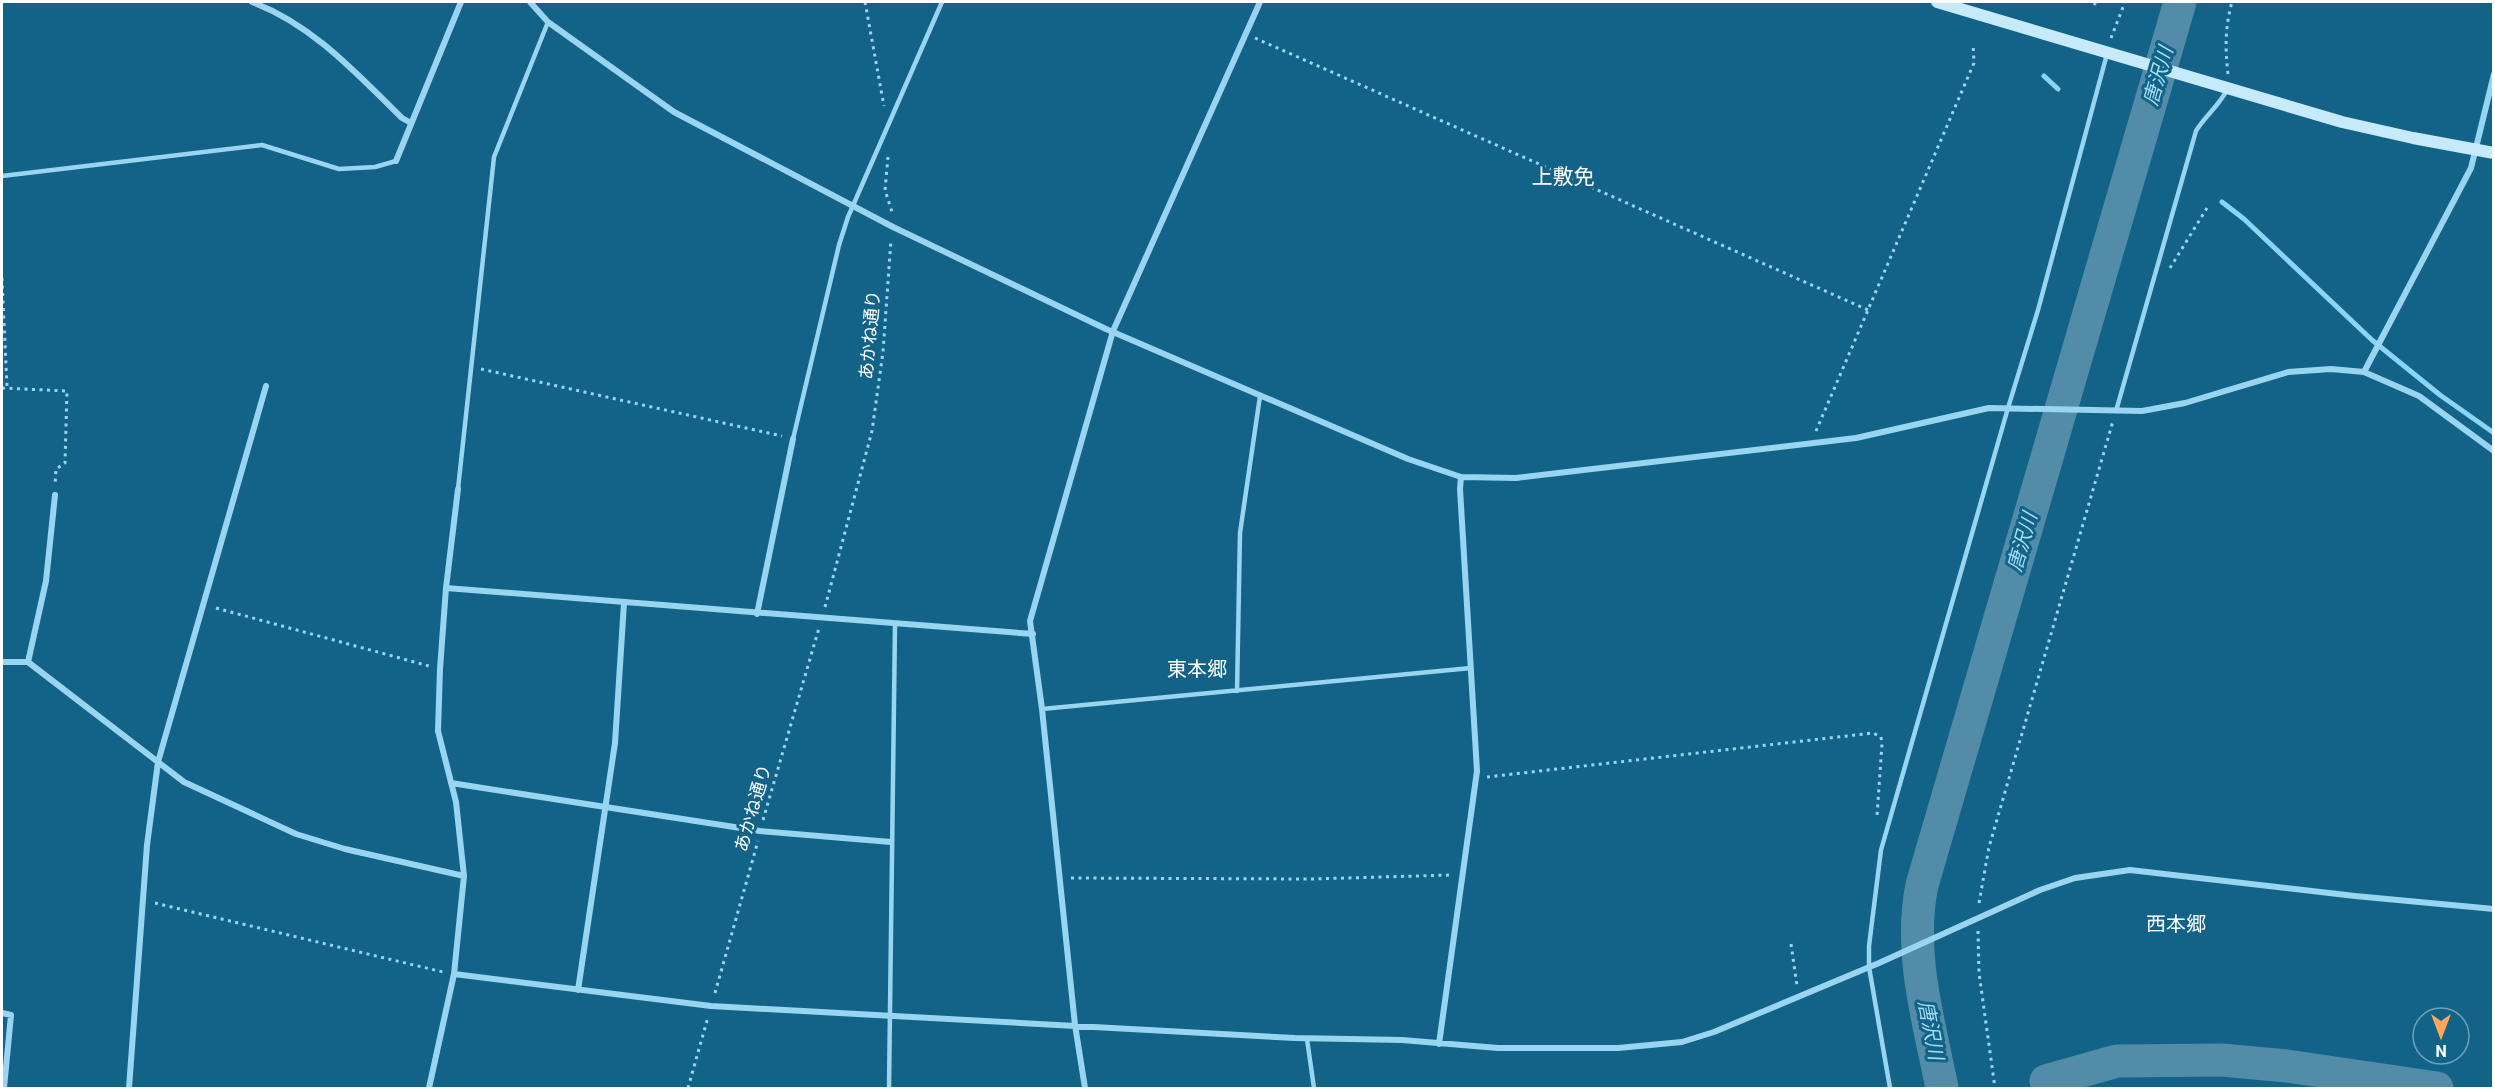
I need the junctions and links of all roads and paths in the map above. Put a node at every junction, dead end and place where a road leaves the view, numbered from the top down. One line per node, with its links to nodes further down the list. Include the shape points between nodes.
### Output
1 (252, 2): 17 (street, via 292,20 317,38)
2 (461, 2): 17 (street)
3 (530, 2): 10 (street)
4 (865, 2): 16 (path)
5 (942, 2): 23 (lane)
6 (1260, 2): 11 (street)
7 (1937, 2): 13 (street)
8 (2125, 2): 13 (path)
9 (2232, 2): 15 (path, via 2226,26)
10 (548, 22): 23 (street, via 674,112); 31 (lane, via 494,158)
11 (1246, 33): 29 (path); 30 (street)
12 (1973, 44): 29 (path, via 1974,63)
13 (2111, 53): 15 (street); 37 (lane)
14 (2493, 74): 18 (street)
15 (2224, 87): 18 (street, via 2360,126); 28 (lane, via 2223,98 2196,131)
16 (885, 108)
17 (411, 123): 21 (street)
18 (2476, 149): 20 (street); 32 (street, via 2471,168)
19 (888, 151): 25 (path, via 885,190)
20 (2493, 153)
21 (396, 162): 22 (lane, via 339,169 262,145)
22 (2, 176)
23 (854, 207): 30 (street); 39 (lane, via 839,245)
24 (2207, 208): 28 (path, via 2167,273)
25 (892, 214)
26 (891, 237): 48 (path, あかね通り, via 883,352 872,431)
27 (2, 278): 34 (path)
28 (2152, 284): 38 (lane)
29 (1868, 310): 40 (path)
30 (1113, 331): 36 (street); 52 (street, via 1030,621)
31 (471, 366): 39 (path); 43 (lane)
32 (2364, 372): 38 (street, via 2288,372 2162,408); 41 (street, via 2418,396)
33 (266, 386): 47 (street)
34 (7, 387): 35 (path); 44 (path, via 67,391 65,463 56,470)
35 (2, 388)
36 (1260, 396): 42 (street, via 1407,459); 57 (lane, via 1240,533)
37 (2008, 408): 38 (street); 40 (street, via 1989,408 1856,438); 73 (lane, via 1881,850)
38 (2116, 411): 71 (path, via 1989,847)
39 (793, 439): 49 (street)
40 (1810, 444): 42 (street, via 1516,478)
41 (2493, 451)
42 (1461, 477): 55 (street)
43 (458, 489): 45 (street)
44 (54, 495): 54 (street, via 45,581)
45 (446, 588): 46 (street); 56 (street)
46 (624, 603): 49 (street); 62 (street)
47 (203, 604): 56 (path); 59 (street)
48 (825, 608)
49 (757, 614): 50 (street)
50 (895, 625): 52 (street); 65 (lane)
51 (818, 629): 64 (path, あかね通り)
52 (1033, 634): 58 (street)
53 (2, 662): 54 (street)
54 (28, 662): 59 (street)
55 (1471, 668): 57 (lane); 60 (street)
56 (440, 669): 61 (street, via 438,731)
57 (1237, 690): 58 (lane)
58 (1042, 709): 68 (street)
59 (158, 762): 67 (street, via 184,782 296,834); 69 (street)
60 (1476, 779): 63 (path, via 1873,733 1881,737 1882,744); 66 (street)
61 (451, 783): 62 (street); 67 (street)
62 (607, 807): 64 (street); 75 (street)
63 (1877, 820)
64 (760, 831): 65 (street); 76 (path, あかね通り)
65 (891, 842): 79 (lane)
66 (1463, 875): 68 (path); 83 (street)
67 (464, 876): 74 (street)
68 (1060, 878): 81 (street)
69 (144, 900): 74 (path); 85 (street)
70 (2493, 909): 71 (street, via 2130,870 2074,878)
71 (1978, 916): 73 (street); 92 (path, via 1979,973)
72 (1791, 944): 77 (path)
73 (1869, 967): 77 (street); 91 (lane)
74 (454, 974): 75 (street); 86 (street)
75 (578, 990): 79 (street, via 711,1006)
76 (715, 994)
77 (1798, 997): 83 (street, via 1682,1042 1556,1049)
78 (2, 1013): 84 (street, via 10,1014)
79 (890, 1014): 81 (street); 88 (lane)
80 (708, 1018): 87 (path)
81 (1075, 1025): 82 (street); 89 (street)
82 (1307, 1039): 83 (street); 90 (lane)
83 (1439, 1044)
84 (4, 1089)
85 (129, 1089)
86 (429, 1089)
87 (688, 1089)
88 (888, 1089)
89 (1085, 1089)
90 (1314, 1089)
91 (1890, 1089)
92 (1995, 1089)

